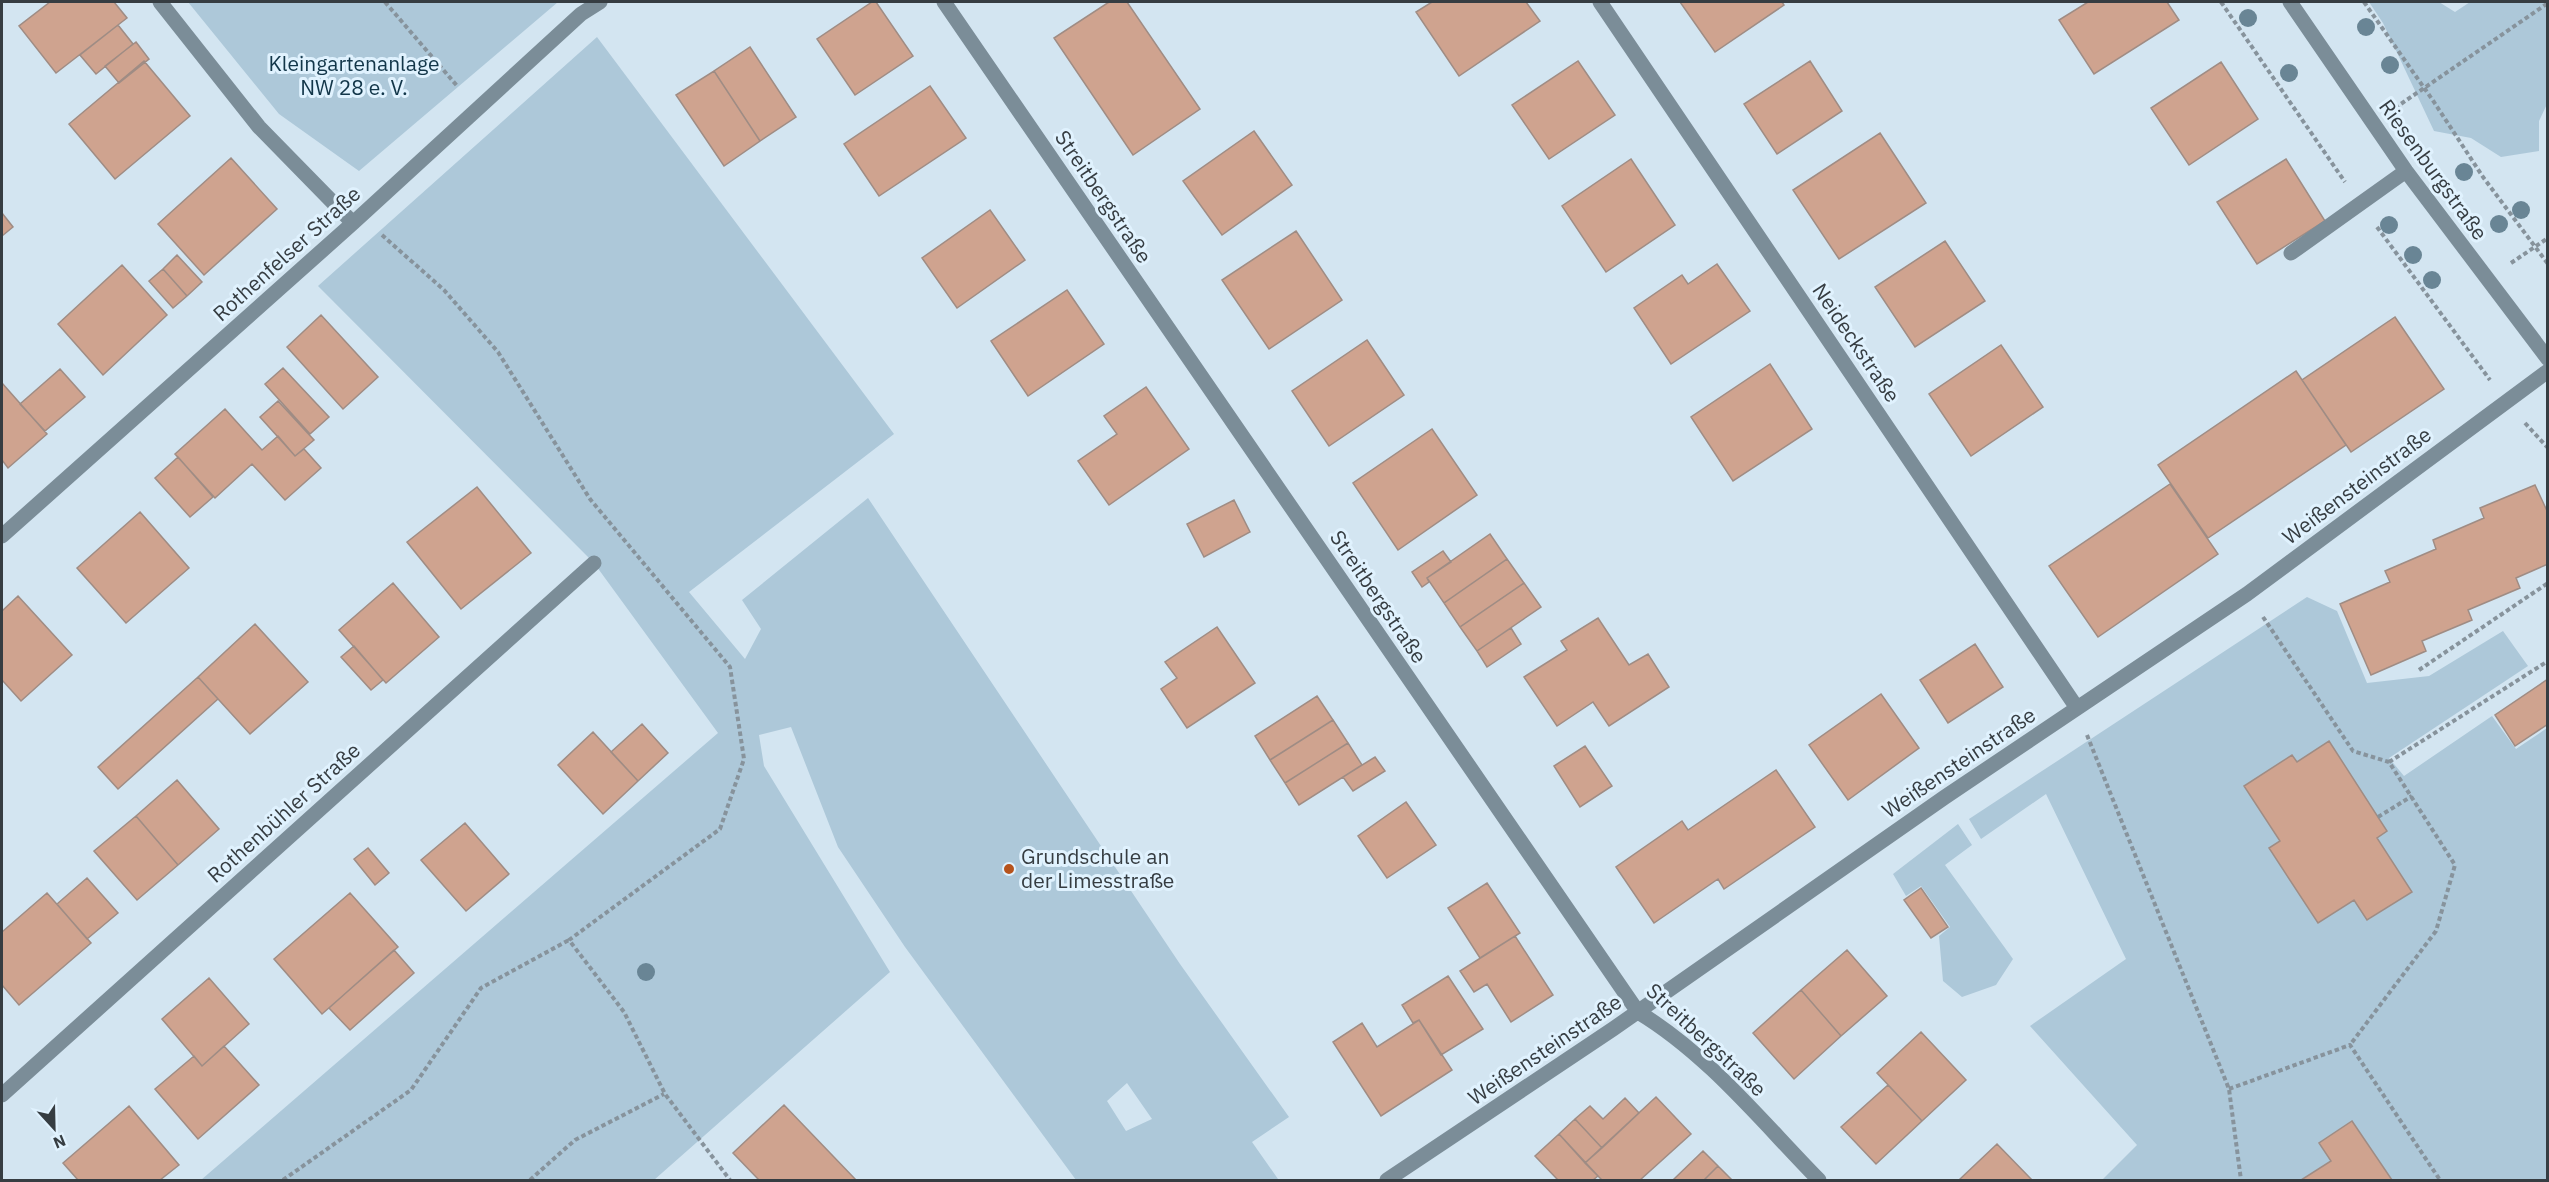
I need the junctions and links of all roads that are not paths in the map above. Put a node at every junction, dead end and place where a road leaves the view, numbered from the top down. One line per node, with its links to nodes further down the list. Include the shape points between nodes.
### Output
1 (160, 2): 7 (street, via 259,127)
2 (600, 2): 7 (street, Rothenfelser Straße, via 581,14)
3 (944, 2): 14 (street, Streitbergstraße)
4 (1600, 2): 13 (street, Neideckstraße)
5 (2290, 2): 6 (street, Riesenburgstraße)
6 (2406, 171): 8 (street); 9 (street, Riesenburgstraße)
7 (353, 223): 11 (street, Rothenfelser Straße)
8 (2291, 253)
9 (2547, 359)
10 (2547, 371): 13 (street, Weißensteinstraße, via 2247,594)
11 (2, 536)
12 (594, 563): 15 (street, Rothenbühler Straße)
13 (2077, 708): 14 (street, Weißensteinstraße)
14 (1638, 1012): 16 (street, Weißensteinstraße); 17 (street, Streitbergstraße, via 1667,1030 1717,1075)
15 (2, 1095)
16 (1387, 1180)
17 (1819, 1180)

